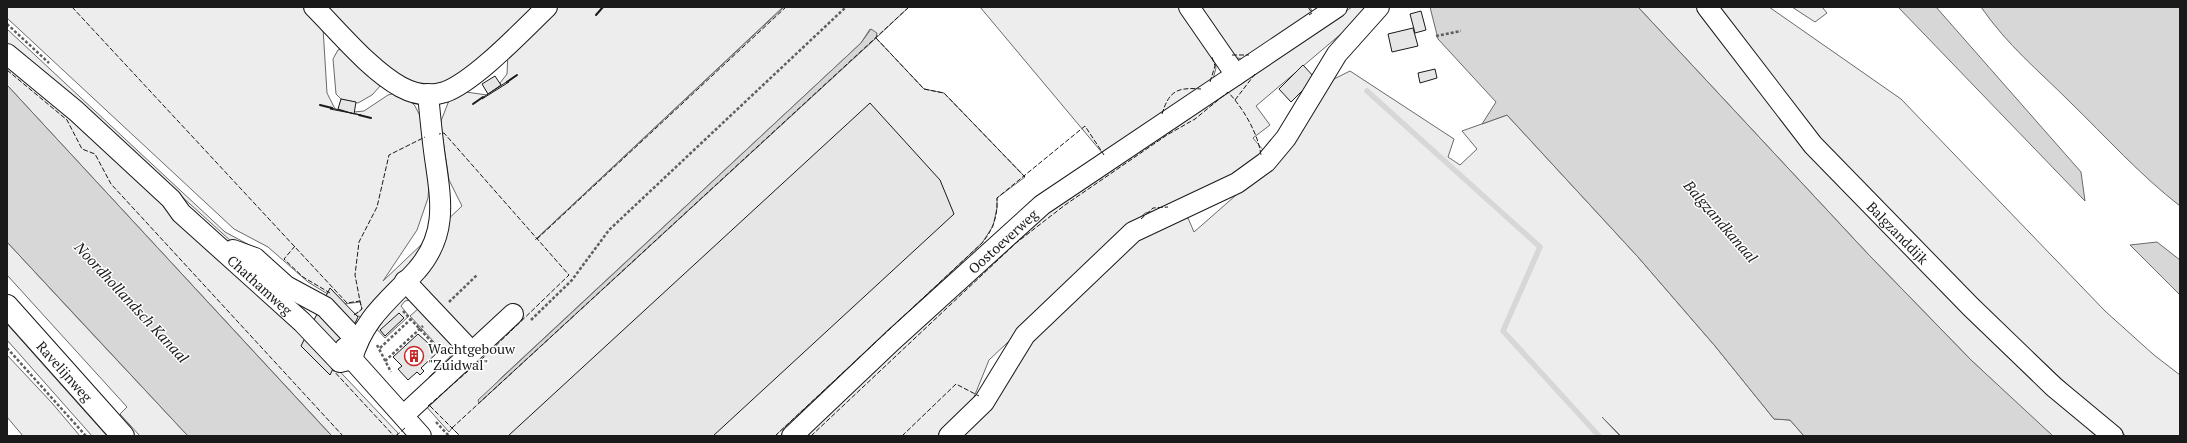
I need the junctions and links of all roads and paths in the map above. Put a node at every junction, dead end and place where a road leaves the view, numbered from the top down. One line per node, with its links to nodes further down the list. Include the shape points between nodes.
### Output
1 (314, 7): 12 (street, via 384,76 401,87)
2 (547, 7): 12 (street, via 474,74 446,92)
3 (846, 7): 18 (path, via 608,230 572,280)
4 (1189, 7): 11 (street)
5 (1337, 7): 11 (street, Oostoeverweg)
6 (1379, 7): 31 (street, via 1337,54 1286,138 1266,162 1236,183 1197,204 1133,232 1025,335 984,402)
7 (1707, 7): 32 (street, Balgzanddijk, via 1813,145 1971,307 2054,387)
8 (1461, 31): 9 (path)
9 (1436, 36)
10 (7, 54): 13 (street, Chathamweg, via 88,122)
11 (1236, 75): 30 (street, Oostoeverweg, via 1042,205)
12 (428, 94): 14 (street, via 442,207 438,232 427,256)
13 (171, 199): 20 (street, Chathamweg, via 186,207 279,292 314,316 350,353); 20 (street, Chathamweg, via 181,213 302,322 340,362)
14 (405, 281): 15 (street); 16 (street)
15 (390, 297): 19 (path); 20 (street)
16 (427, 304): 19 (path); 23 (street)
17 (7, 306): 28 (main road, Ravelijnweg)
18 (521, 318): 23 (street)
19 (411, 319): 22 (path); 24 (path)
20 (358, 343): 22 (path); 26 (street, Chathamweg)
21 (7, 348): 27 (path)
22 (380, 348): 25 (path)
23 (472, 352): 26 (street)
24 (446, 358)
25 (394, 377)
26 (404, 415): 29 (street, Chathamweg)
27 (86, 436)
28 (123, 436)
29 (421, 436)
30 (792, 436)
31 (949, 436)
32 (2113, 436)

